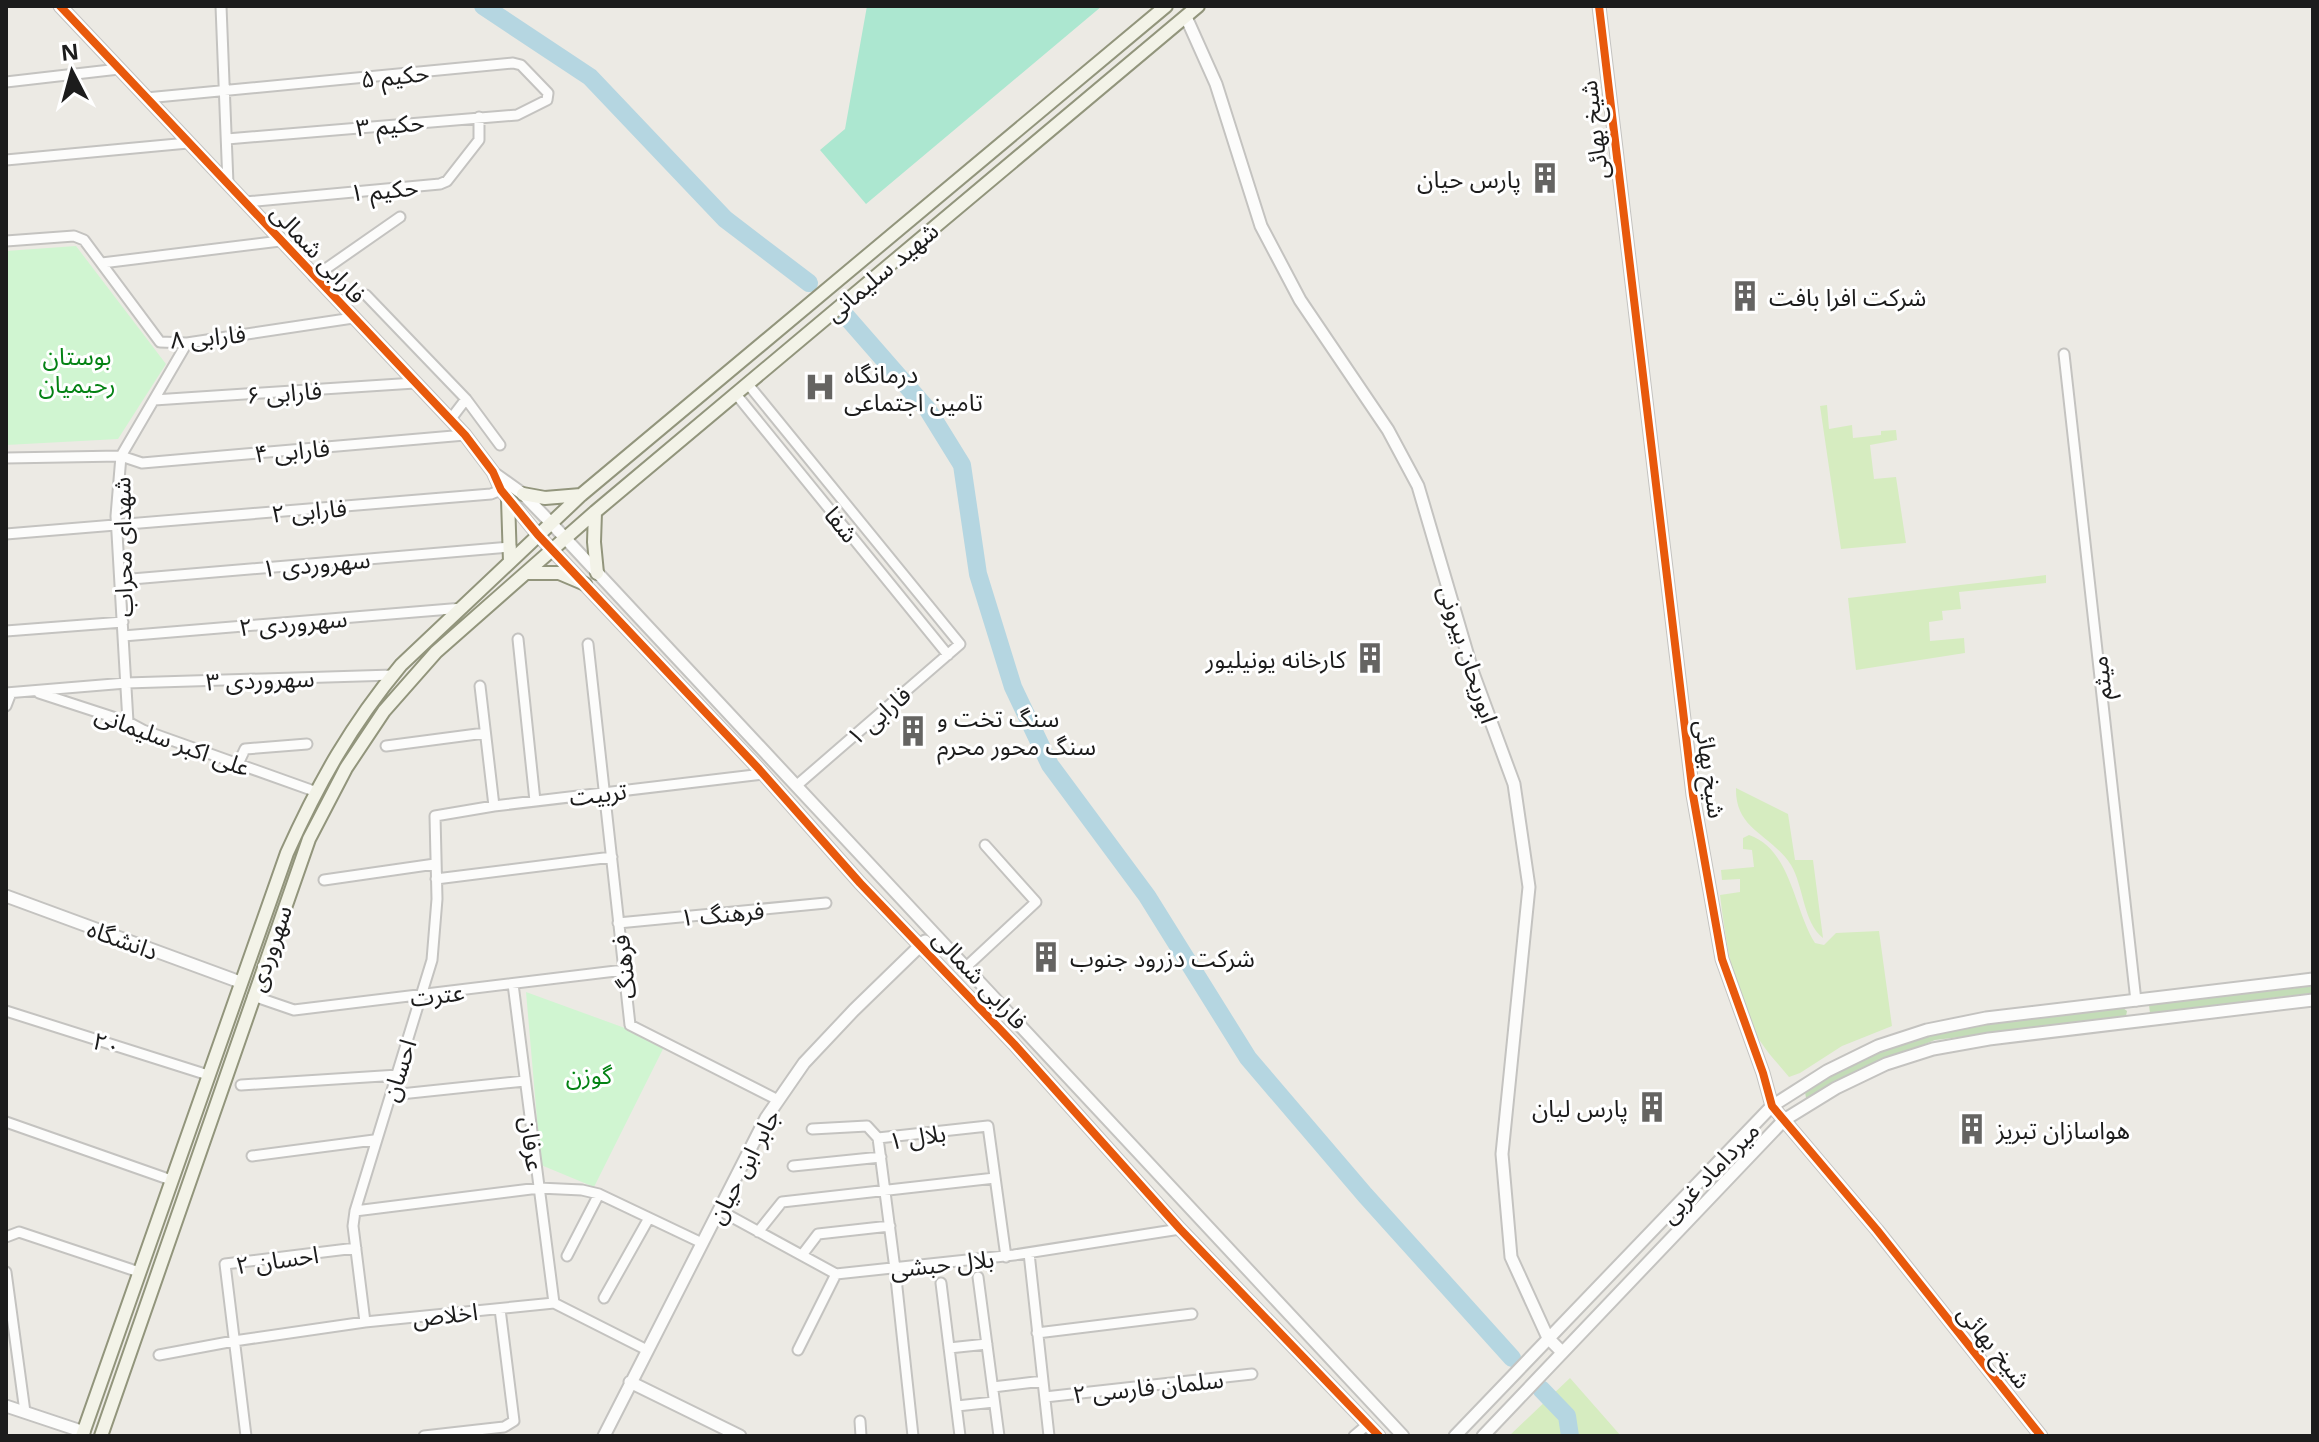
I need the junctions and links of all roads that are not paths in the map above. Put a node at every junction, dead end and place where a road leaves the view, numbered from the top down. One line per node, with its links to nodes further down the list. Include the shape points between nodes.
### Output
1 (60, 6): 7 (street, فارابی شمالی)
2 (221, 6): 9 (street)
3 (1166, 6): 44 (main road, شهید سلیمانی)
4 (1198, 6): 6 (main road, شهید سلیمانی)
5 (1599, 6): 111 (street, شیخ بهائی, via 1693,795 1722,959)
6 (1186, 17): 28 (main road, شهید سلیمانی); 151 (street, ابوریحان بیرونی, via 1216,84 1261,226 1300,300 1388,430 1418,486 1473,673 1514,784 1529,887 1502,1154 1511,1257)
7 (119, 69): 8 (street); 11 (street, فارابی شمالی)
8 (6, 82)
9 (226, 92): 10 (street, حکیم ۵, via 513,63 521,65); 11 (street, حکیم ۵); 13 (street)
10 (549, 97): 12 (street, حکیم ۳, via 517,115)
11 (146, 98): 14 (street, فارابی شمالی)
12 (479, 117): 13 (street, حکیم ۳); 17 (street, حکیم ۱, via 479,140 440,184)
13 (227, 139): 16 (street)
14 (188, 143): 15 (street); 16 (street, فارابی شمالی)
15 (6, 160)
16 (228, 184): 17 (street, فارابی شمالی)
17 (245, 202): 20 (street, فارابی شمالی)
18 (400, 217): 22 (street)
19 (6, 241): 21 (street, via 79,237)
20 (280, 241): 21 (street); 22 (street, فارابی شمالی)
21 (102, 263): 25 (street, فارابی ۸, via 160,342)
22 (314, 277): 24 (street, فارابی شمالی)
23 (366, 295): 30 (street)
24 (353, 318): 25 (street, فارابی ۸); 27 (street, فارابی شمالی)
25 (187, 343): 31 (street, شهدای محراب)
26 (2064, 354): 103 (street, میثم)
27 (415, 383): 31 (street, فارابی ۶); 34 (street, فارابی شمالی)
28 (747, 383): 29 (main road, شهید سلیمانی); 32 (street, شفا)
29 (735, 393): 33 (street, شفا); 45 (main road, شهید سلیمانی)
30 (466, 399): 34 (street); 36 (street)
31 (154, 400): 37 (street, شهدای محراب)
32 (762, 401): 33 (street); 40 (street, شفا)
33 (750, 411): 41 (street, شفا)
34 (450, 420): 35 (street, فارابی شمالی)
35 (465, 435): 37 (street, فارابی ۴, via 142,463); 39 (street, فارابی شمالی)
36 (500, 445)
37 (121, 456): 38 (street, فارابی ۴); 47 (street, شهدای محراب)
38 (6, 458)
39 (493, 472): 42 (street, فارابی شمالی); 43 (street, فارابی شمالی)
40 (827, 481): 41 (street); 65 (street, شفا)
41 (815, 491): 66 (street, شفا)
42 (504, 494): 47 (street, فارابی ۲); 49 (street, فارابی شمالی); 51 (main road)
43 (523, 494): 44 (main road); 46 (street, فارابی شمالی)
44 (581, 495): 46 (main road, شهید سلیمانی)
45 (595, 512): 50 (main road, شهید سلیمانی); 55 (main road)
46 (551, 523): 49 (main road, شهید سلیمانی); 50 (street, فارابی شمالی)
47 (117, 526): 48 (street, فارابی ۲); 56 (street, شهدای محراب)
48 (6, 534)
49 (538, 535): 52 (street, فارابی شمالی); 53 (main road, سهروردی)
50 (565, 538): 52 (main road, سهروردی); 55 (street, فارابی شمالی)
51 (511, 547): 53 (main road); 56 (street, سهروردی ۱)
52 (552, 550): 54 (main road, سهروردی); 58 (street, فارابی شمالی)
53 (510, 562): 59 (main road, سهروردی)
54 (526, 573): 58 (main road, via 559,573); 100 (main road, سهروردی, via 436,652 384,711 346,768 309,839)
55 (597, 573): 57 (street, فارابی شمالی)
56 (120, 580): 60 (street, شهدای محراب)
57 (607, 583): 58 (street); 79 (street, فارابی شمالی)
58 (589, 588): 78 (street, فارابی شمالی)
59 (463, 608): 62 (street, سهروردی ۲); 67 (main road, سهروردی)
60 (123, 622): 61 (street); 62 (street, شهدای محراب)
61 (6, 631)
62 (123, 636): 68 (street, شهدای محراب)
63 (518, 639): 82 (street)
64 (588, 644): 81 (street, فرهنگ)
65 (960, 644): 66 (street, فارابی ۱)
66 (948, 655): 79 (street, فارابی ۱)
67 (393, 675): 68 (street, سهروردی ۳); 80 (main road, سهروردی)
68 (126, 683): 70 (street, علی اکبر سلیمانی); 73 (street, شهدای محراب)
69 (480, 686): 74 (street)
70 (32, 691): 71 (street, علی اکبر سلیمانی); 73 (street, علی اکبر سلیمانی)
71 (8, 693): 72 (street)
72 (6, 706)
73 (128, 722): 77 (street, علی اکبر سلیمانی)
74 (485, 733): 76 (street); 83 (street)
75 (307, 744): 77 (street, via 245,749)
76 (386, 746)
77 (238, 764): 80 (street, علی اکبر سلیمانی)
78 (763, 774): 81 (street, تربیت); 94 (street, فارابی شمالی)
79 (796, 786): 93 (street, فارابی شمالی)
80 (314, 791): 98 (main road, سهروردی)
81 (606, 792): 82 (street, تربیت); 86 (street, فرهنگ)
82 (535, 801): 83 (street, تربیت)
83 (494, 806): 84 (street, تربیت)
84 (435, 816): 87 (street, احسان)
85 (985, 845): 95 (street, via 1036,902)
86 (612, 857): 88 (street); 92 (street, فرهنگ)
87 (435, 864): 88 (street, احسان); 89 (street)
88 (436, 879): 101 (street, احسان, via 432,960)
89 (324, 880)
90 (6, 896): 98 (street, دانشگاه)
91 (826, 903): 92 (street, فرهنگ ۱)
92 (618, 923): 96 (street, فرهنگ)
93 (934, 934): 94 (street, جابر ابن حیان); 95 (street, فارابی شمالی)
94 (922, 945): 110 (street, جابر ابن حیان, via 804,1063); 129 (street, فارابی شمالی)
95 (965, 968): 184 (street, فارابی شمالی)
96 (624, 970): 99 (street, عترت); 110 (street, فرهنگ, via 630,1025)
97 (2313, 979): 103 (street, میرداماد غربی)
98 (240, 982): 105 (main road, سهروردی)
99 (513, 984): 101 (street, عترت); 107 (street, عرفان)
100 (253, 996): 101 (street, عترت, via 294,1010); 172 (main road, سهروردی)
101 (421, 996): 106 (street, احسان)
102 (2313, 1000): 112 (street, میرداماد غربی, via 1933,1049 1886,1064)
103 (2136, 1001): 111 (street, میرداماد غربی, via 1927,1030 1827,1071)
104 (6, 1011): 105 (street, ۲۰)
105 (208, 1075): 121 (main road, سهروردی)
106 (398, 1075): 108 (street); 109 (street, احسان)
107 (525, 1081): 109 (street); 122 (street, عرفان)
108 (241, 1085)
109 (391, 1095): 116 (street, احسان)
110 (778, 1100): 125 (street, جابر ابن حیان)
111 (1772, 1106): 112 (street, شیخ بهائی); 151 (street, میرداماد غربی)
112 (1784, 1120): 157 (street, میرداماد غربی); 187 (street, شیخ بهائی)
113 (6, 1122): 121 (street)
114 (812, 1129): 115 (street, via 867,1126)
115 (878, 1138): 118 (street, بلال ۱); 120 (street, بلال ۱, via 988,1126)
116 (374, 1140): 117 (street); 126 (street, احسان)
117 (252, 1156)
118 (881, 1157): 119 (street); 123 (street, بلال ۱)
119 (793, 1166)
120 (995, 1178): 123 (street); 137 (street)
121 (171, 1180): 140 (main road, سهروردی)
122 (539, 1188): 124 (street); 126 (street); 145 (street, عرفان)
123 (885, 1192): 128 (street, بلال ۱); 130 (street, via 782,1202)
124 (599, 1194): 127 (street); 136 (street)
125 (719, 1210): 130 (street); 132 (street, جابر ابن حیان)
126 (355, 1211): 133 (street, احسان)
127 (649, 1218): 132 (street); 144 (street)
128 (890, 1226): 135 (street, via 818,1234); 138 (street, بلال ۱)
129 (1180, 1229): 134 (street, بلال حبشی); 169 (street, فارابی شمالی)
130 (758, 1232): 135 (street)
131 (6, 1237): 140 (street, via 19,1232)
132 (702, 1243): 155 (street, جابر ابن حیان)
133 (356, 1248): 148 (street, احسان); 152 (street, احسان ۲, via 225,1264)
134 (1029, 1253): 137 (street, بلال حبشی); 150 (street)
135 (802, 1255): 141 (street)
136 (567, 1256)
137 (1006, 1257): 138 (street, بلال حبشی)
138 (895, 1269): 141 (street, بلال حبشی); 178 (street)
139 (6, 1272): 149 (street)
140 (139, 1272): 171 (main road, سهروردی)
141 (836, 1274): 156 (street)
142 (978, 1277): 153 (street)
143 (941, 1283): 154 (street)
144 (604, 1298)
145 (554, 1303): 146 (street, اخلاص); 155 (street)
146 (500, 1309): 148 (street, اخلاص); 170 (street, via 514,1421)
147 (1192, 1314): 150 (street)
148 (365, 1322): 152 (street, اخلاص)
149 (10, 1327): 167 (street)
150 (1037, 1333): 160 (street)
151 (1548, 1338): 157 (street); 185 (street, میرداماد غربی)
152 (234, 1341): 158 (street, اخلاص); 173 (street)
153 (987, 1344): 154 (street); 162 (street)
154 (949, 1348): 166 (street)
155 (647, 1350): 161 (street, جابر ابن حیان)
156 (798, 1350)
157 (1562, 1352): 186 (street, میرداماد غربی)
158 (159, 1355)
159 (1252, 1374): 163 (street, سلمان فارسی ۲)
160 (1043, 1381): 162 (street); 163 (street)
161 (630, 1382): 175 (street, جابر ابن حیان); 176 (street)
162 (993, 1387): 164 (street)
163 (1045, 1397): 181 (street)
164 (994, 1402): 166 (street); 180 (street)
165 (6, 1406): 167 (street)
166 (957, 1406): 179 (street)
167 (25, 1412): 171 (street)
168 (860, 1421): 177 (street)
169 (1367, 1425): 182 (street); 183 (street, فارابی شمالی)
170 (489, 1432): 174 (street)
171 (83, 1434)
172 (101, 1436)
173 (246, 1436)
174 (424, 1436)
175 (604, 1436)
176 (740, 1436)
177 (861, 1436)
178 (913, 1436)
179 (960, 1436)
180 (999, 1436)
181 (1049, 1436)
182 (1354, 1436)
183 (1379, 1436)
184 (1403, 1436)
185 (1455, 1436)
186 (1483, 1436)
187 (2041, 1436)

